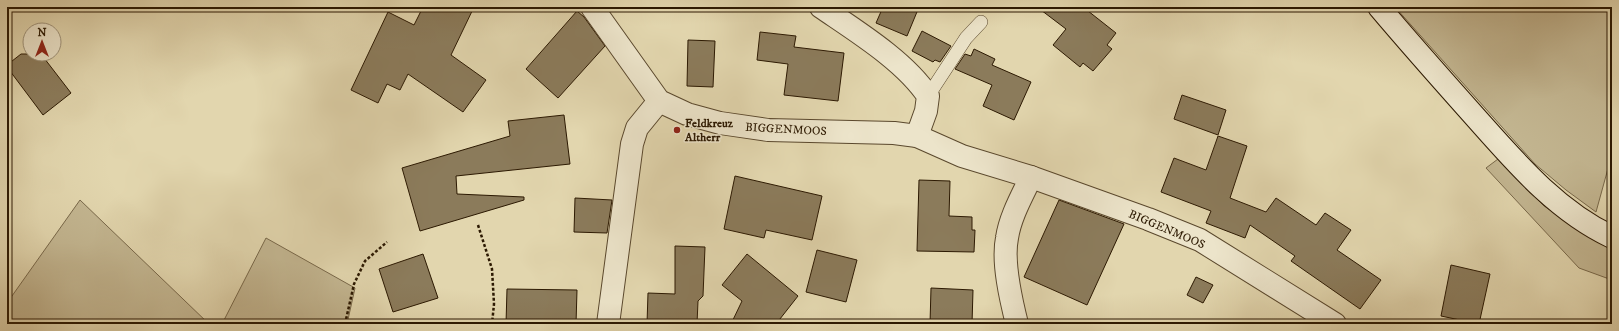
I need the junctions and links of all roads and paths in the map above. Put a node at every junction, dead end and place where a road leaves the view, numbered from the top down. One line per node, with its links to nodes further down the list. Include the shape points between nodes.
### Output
1 (592, 7): 6 (street, BIGGENMOOS)
2 (821, 7): 5 (street, via 872,42 919,82)
3 (1379, 7): 10 (street, via 1528,174 1574,214)
4 (981, 22): 5 (lane, via 966,38)
5 (928, 96): 7 (street, via 926,111)
6 (659, 101): 7 (street, BIGGENMOOS, via 687,114 713,121 768,130 894,133); 14 (street, via 637,128 632,144)
7 (917, 136): 8 (street, BIGGENMOOS, via 962,156)
8 (1031, 177): 15 (street, via 1007,237 1010,293); 16 (street, BIGGENMOOS, via 1200,240)
9 (478, 225): 13 (path, via 492,269)
10 (1612, 237)
11 (387, 242): 12 (path, via 365,260 354,284)
12 (344, 324)
13 (492, 324)
14 (608, 324)
15 (1017, 324)
16 (1335, 324)

